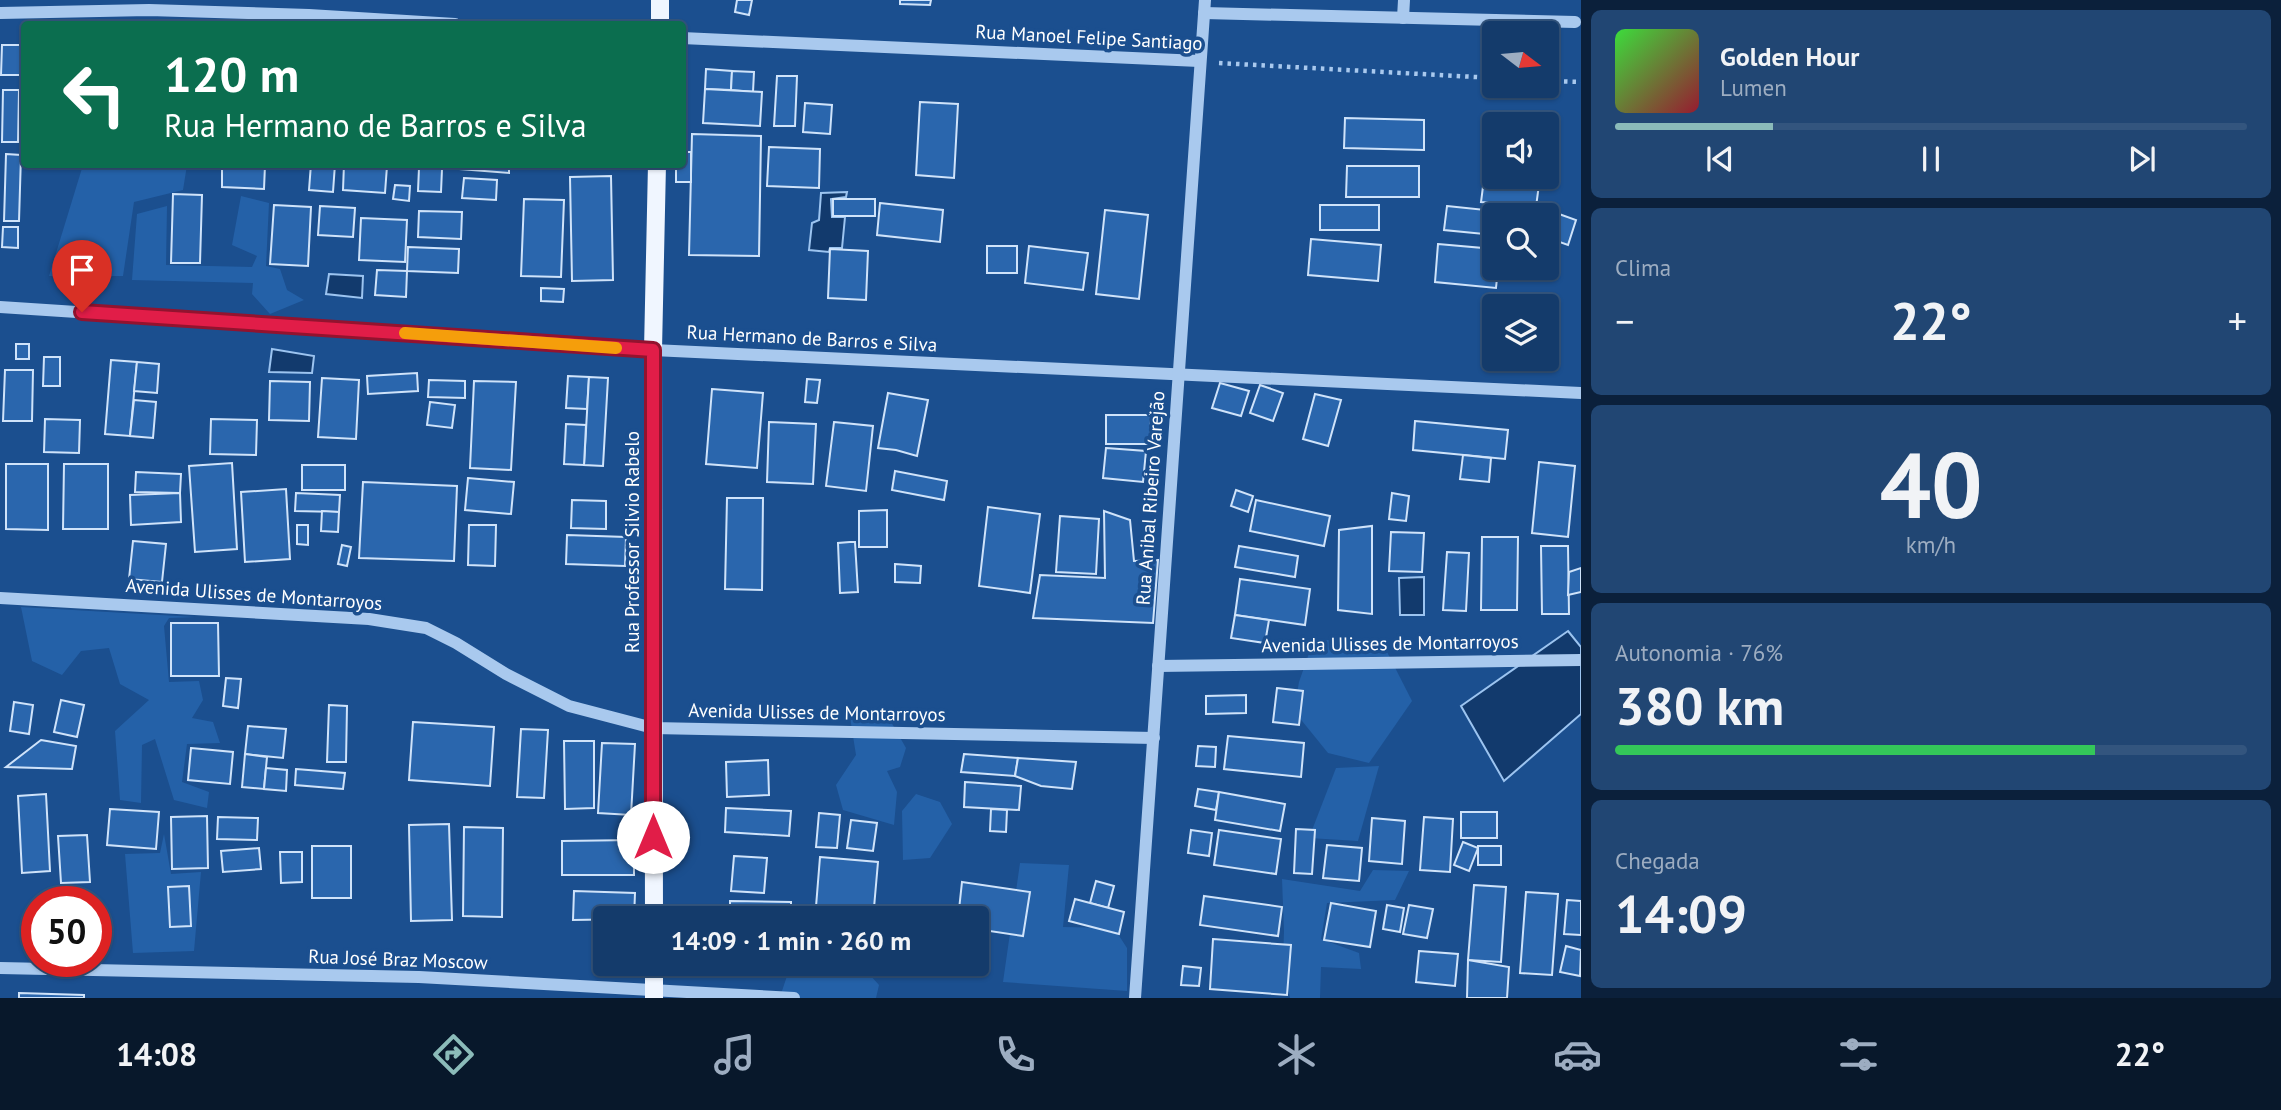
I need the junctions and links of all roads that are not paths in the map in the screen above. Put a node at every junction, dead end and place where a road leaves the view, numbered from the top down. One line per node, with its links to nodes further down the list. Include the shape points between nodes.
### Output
1 (660, 0): 7 (main road)
2 (1404, 0): 5 (street)
3 (1204, 6): 5 (street); 10 (street, Rua Anibal Ribeiro Varejão)
4 (0, 13): 6 (street, via 149,10)
5 (1403, 18): 8 (street)
6 (406, 21)
7 (660, 21)
8 (1575, 22)
9 (686, 38): 10 (street, Rua Manoel Felipe Santiago)
10 (1199, 61): 14 (street, Rua Anibal Ribeiro Varejão)
11 (657, 168): 13 (main road, Rua Professor Silvio Rabelo)
12 (0, 307): 13 (street, Rua Hermano de Barros e Silva)
13 (653, 350): 14 (street, Rua Hermano de Barros e Silva); 19 (main road, Rua Professor Silvio Rabelo)
14 (1178, 374): 15 (street, Rua Hermano de Barros e Silva); 18 (street, Rua Anibal Ribeiro Varejão)
15 (1581, 393)
16 (0, 598): 19 (street, Avenida Ulisses de Montarroyos, via 369,619 426,628 569,706)
17 (1581, 660): 18 (street, Avenida Ulisses de Montarroyos)
18 (1158, 666): 20 (street, Rua Anibal Ribeiro Varejão)
19 (653, 728): 20 (street, Avenida Ulisses de Montarroyos); 21 (main road, Rua Professor Silvio Rabelo)
20 (1154, 738): 26 (street, Rua Anibal Ribeiro Varejão)
21 (654, 906)
22 (0, 968): 24 (street, Rua José Braz Moscow, via 419,977)
23 (654, 976): 24 (main road)
24 (654, 995): 25 (street, Rua José Braz Moscow)
25 (794, 998)
26 (1135, 998)

